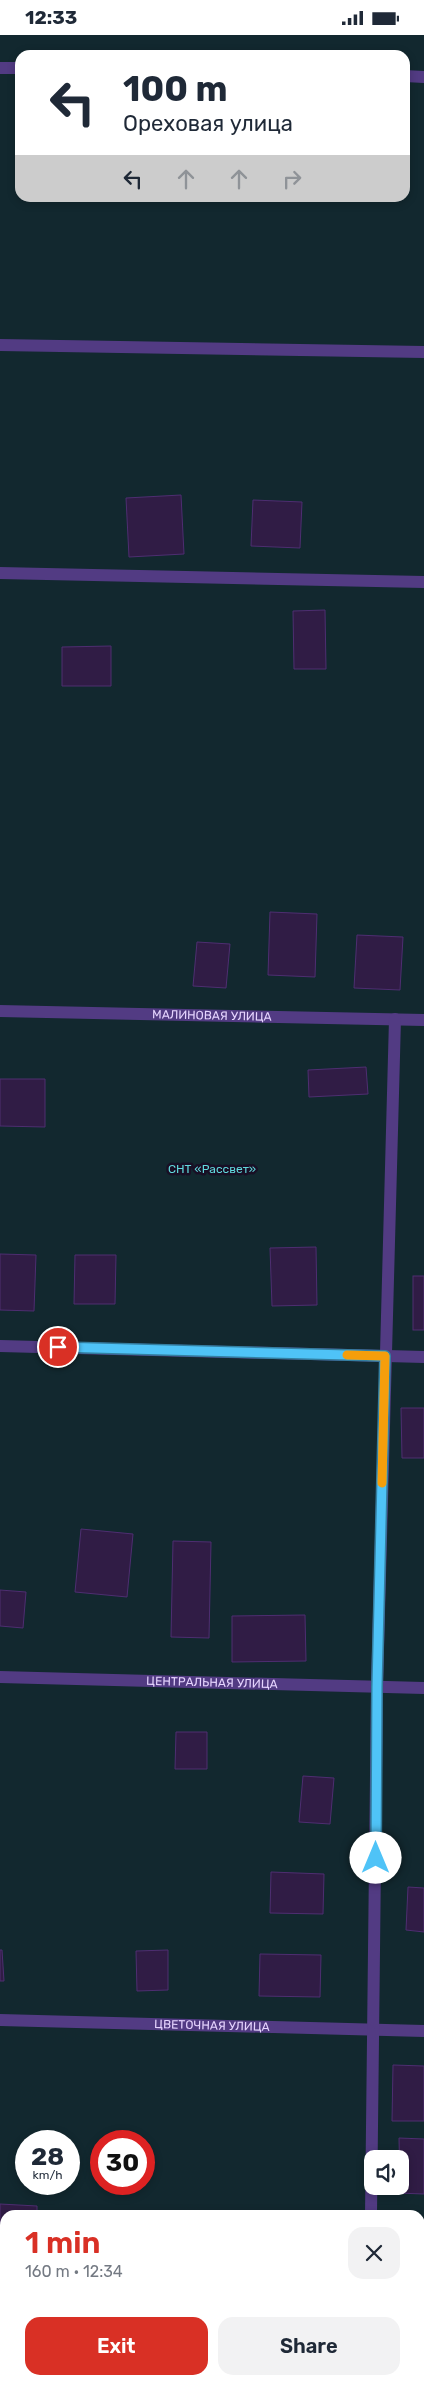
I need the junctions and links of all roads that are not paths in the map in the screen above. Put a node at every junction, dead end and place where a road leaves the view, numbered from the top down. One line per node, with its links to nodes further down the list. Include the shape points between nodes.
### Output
1 (0, 68): 2 (street)
2 (15, 68)
3 (410, 76): 4 (street)
4 (424, 77)
5 (0, 345): 6 (street)
6 (424, 352)
7 (0, 573): 8 (street)
8 (424, 582)
9 (0, 1011): 10 (street, МАЛИНОВАЯ УЛИЦА)
10 (394, 1019): 11 (street, МАЛИНОВАЯ УЛИЦА); 13 (street)
11 (424, 1020)
12 (0, 1346): 13 (street)
13 (385, 1356): 14 (street); 16 (street)
14 (424, 1357)
15 (0, 1677): 16 (street, ЦЕНТРАЛЬНАЯ УЛИЦА)
16 (377, 1687): 17 (street, ЦЕНТРАЛЬНАЯ УЛИЦА); 19 (street)
17 (424, 1688)
18 (0, 2019): 19 (street, ЦВЕТОЧНАЯ УЛИЦА)
19 (375, 2029): 20 (street, ЦВЕТОЧНАЯ УЛИЦА); 21 (street)
20 (424, 2031)
21 (371, 2210)

